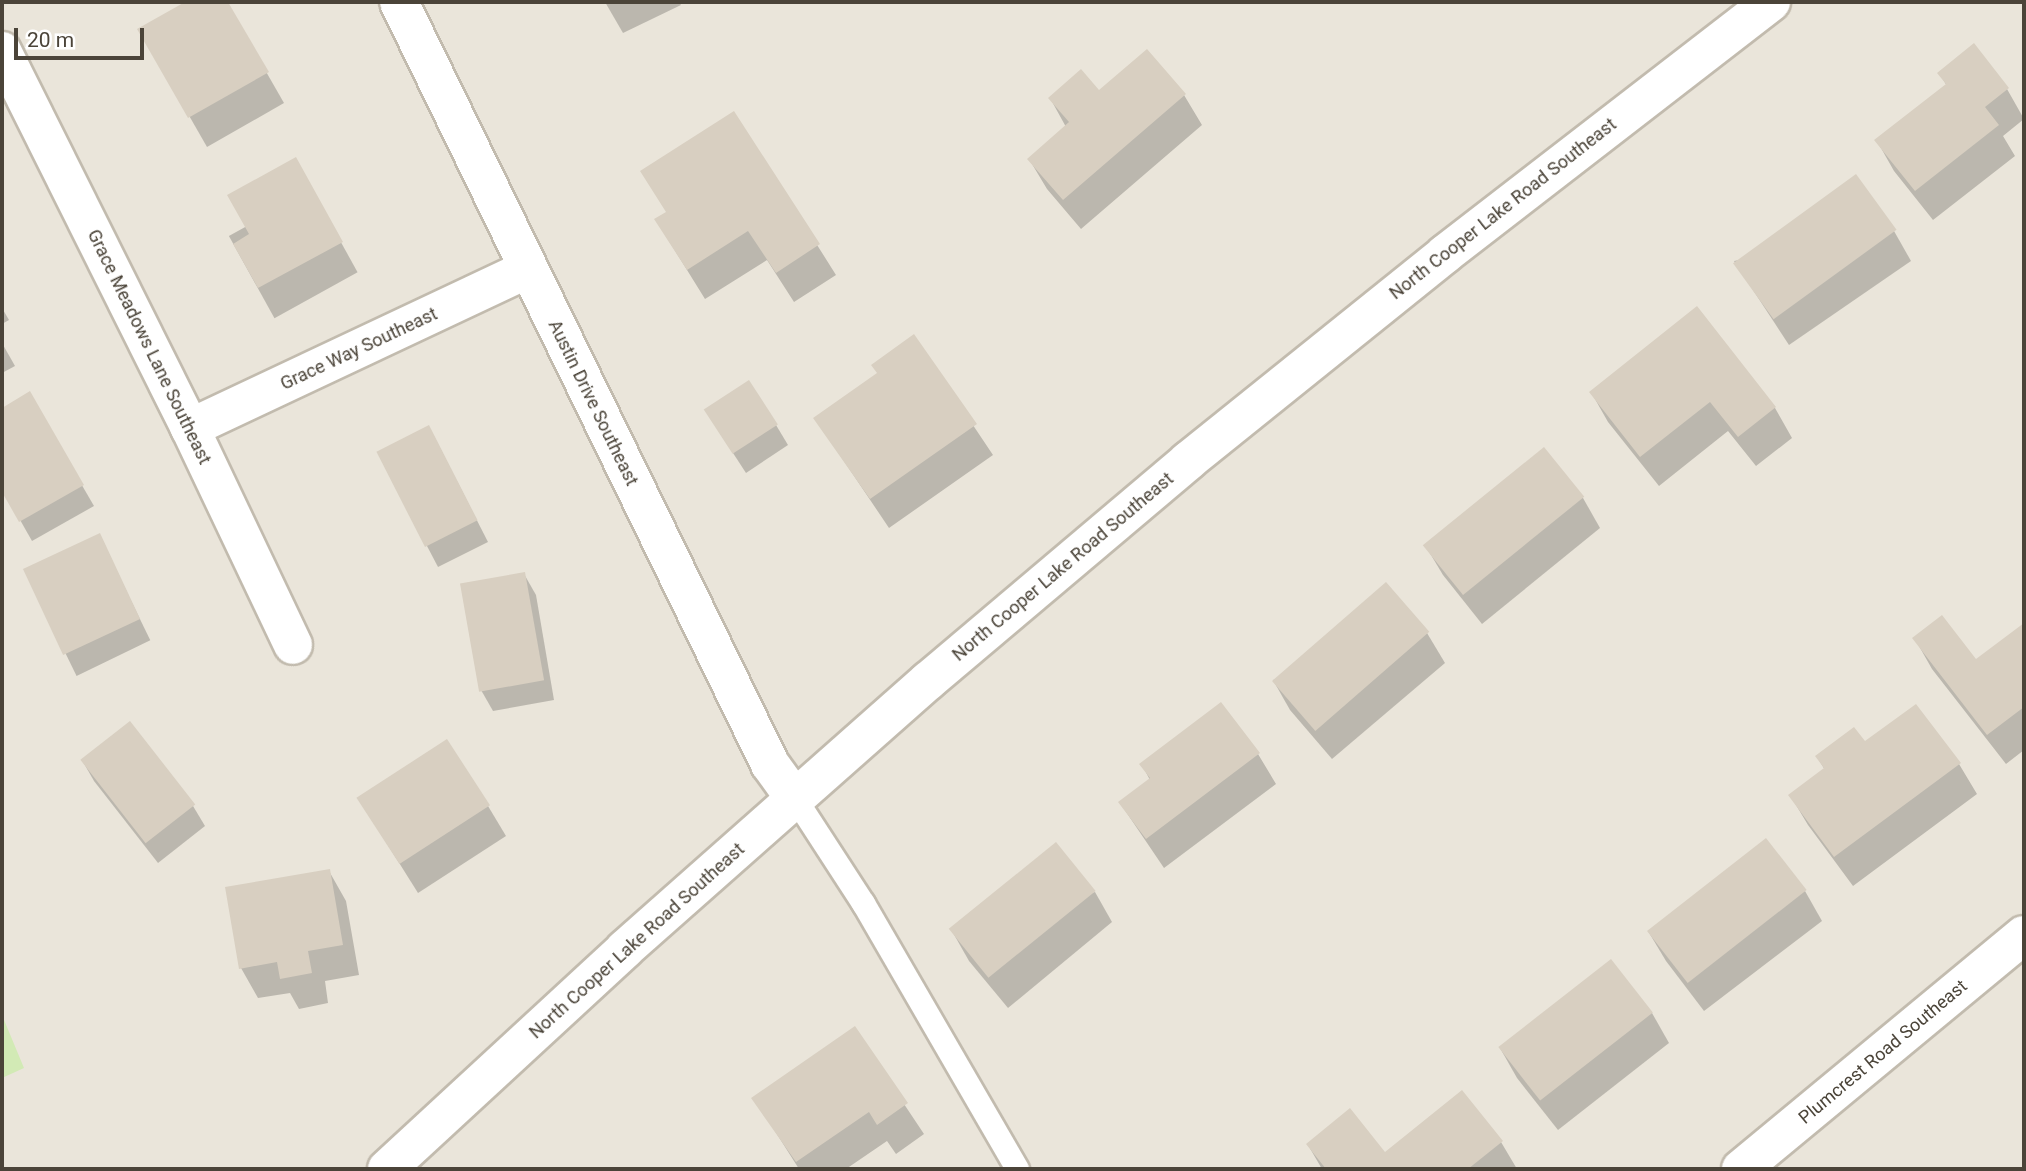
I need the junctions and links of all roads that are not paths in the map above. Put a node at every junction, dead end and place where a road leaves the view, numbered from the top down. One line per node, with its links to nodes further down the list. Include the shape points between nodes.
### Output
1 (399, 2): 4 (street, Austin Drive Southeast)
2 (1770, 2): 7 (street, North Cooper Lake Road Southeast, via 1456,245 1188,461 928,681)
3 (2, 51): 5 (street, Grace Meadows Lane Southeast)
4 (528, 269): 5 (street, Grace Way Southeast); 7 (street, Austin Drive Southeast, via 770,764)
5 (190, 428): 6 (street, Grace Meadows Lane Southeast)
6 (293, 645)
7 (796, 800): 9 (street, North Cooper Lake Road Southeast, via 625,949); 10 (lane, via 870,914)
8 (2024, 935): 11 (street, Plumcrest Road Southeast)
9 (387, 1169)
10 (1017, 1169)
11 (1741, 1169)

